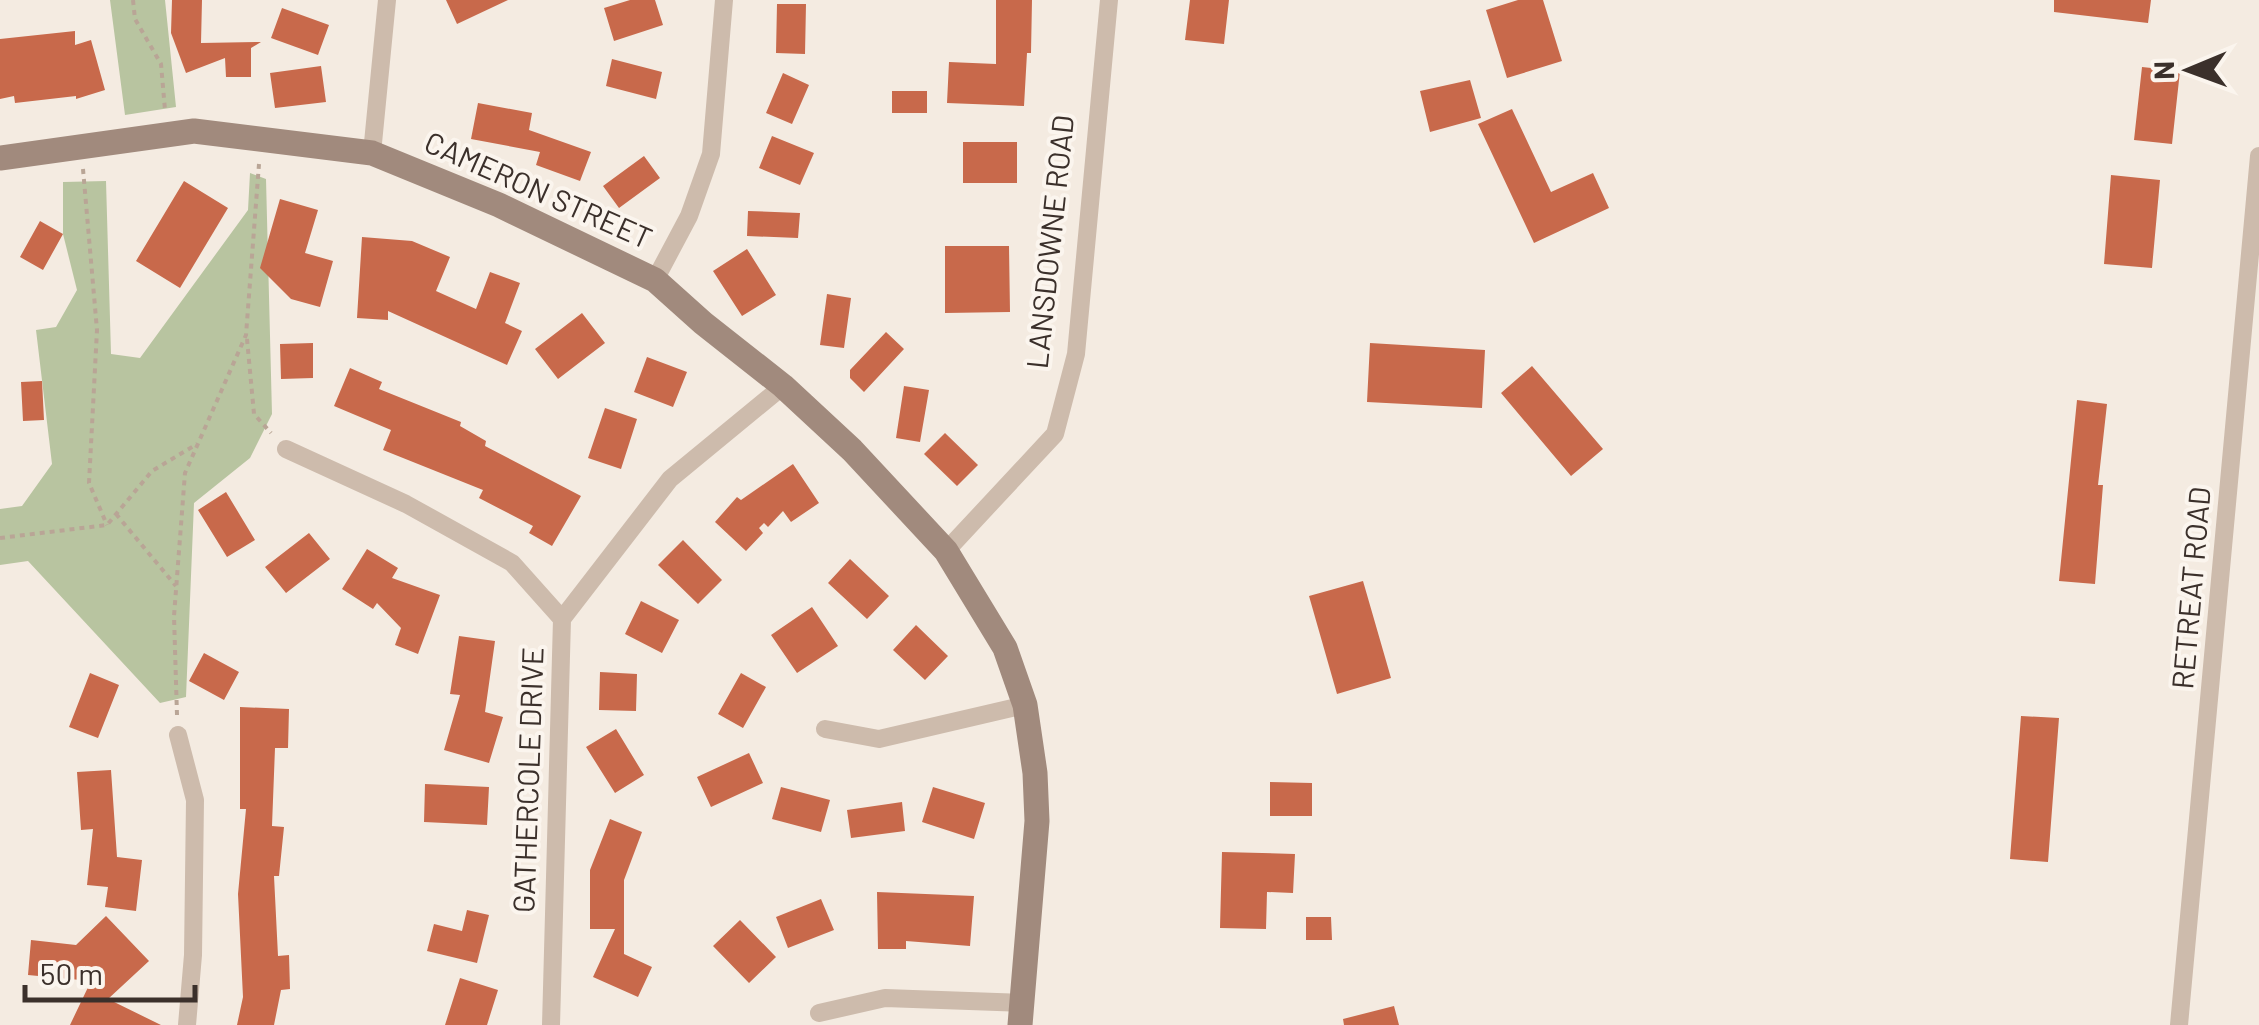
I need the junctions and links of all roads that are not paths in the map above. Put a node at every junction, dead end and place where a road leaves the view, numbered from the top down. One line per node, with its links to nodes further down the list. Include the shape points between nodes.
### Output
1 (386, 0): 4 (street)
2 (724, 0): 7 (street, via 710,154 689,216)
3 (1110, 0): 10 (street, LANSDOWNE ROAD, via 1076,354 1056,434)
4 (372, 153): 6 (street, CAMERON STREET, via 194,131); 7 (street, CAMERON STREET, via 498,204)
5 (2259, 156): 19 (street, RETREAT ROAD)
6 (0, 158)
7 (655, 280): 8 (street, CAMERON STREET)
8 (782, 386): 10 (street, CAMERON STREET); 11 (street, GATHERCOLE DRIVE, via 670,479)
9 (286, 449): 11 (street, via 512,563)
10 (946, 551): 12 (street, via 1005,648)
11 (562, 619): 18 (street, GATHERCOLE DRIVE)
12 (1025, 705): 13 (street, via 879,739); 16 (street, via 1036,821)
13 (825, 729)
14 (178, 735): 17 (street, via 195,800)
15 (819, 1013): 16 (street, via 885,998)
16 (1021, 1014)
17 (186, 1025)
18 (551, 1025)
19 (2179, 1025)

